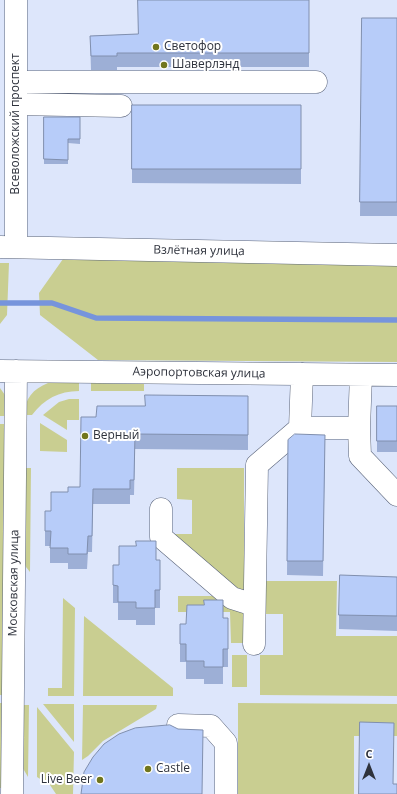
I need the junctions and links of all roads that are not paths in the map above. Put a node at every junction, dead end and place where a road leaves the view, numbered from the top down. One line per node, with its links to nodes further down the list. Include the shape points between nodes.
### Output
1 (16, 0): 2 (street, Всеволожский проспект)
2 (16, 82): 3 (street); 4 (street, Всеволожский проспект)
3 (316, 82)
4 (16, 104): 5 (street); 6 (street, Всеволожский проспект)
5 (121, 106)
6 (8, 247): 7 (street, Взлётная улица)
7 (397, 255)
8 (8, 371): 9 (street, Аэропортовская улица); 19 (street, Московская улица)
9 (302, 374): 10 (street, Аэропортовская улица); 12 (street)
10 (361, 375): 11 (street, Аэропортовская улица); 13 (street)
11 (397, 375)
12 (300, 428): 13 (street); 16 (street, via 257,466)
13 (359, 428): 14 (street, via 360,456)
14 (397, 495)
15 (161, 509): 16 (street, via 161,536 232,598)
16 (254, 604): 17 (street)
17 (254, 644)
18 (178, 725): 20 (street, via 211,726 226,743)
19 (12, 794)
20 (226, 794)

